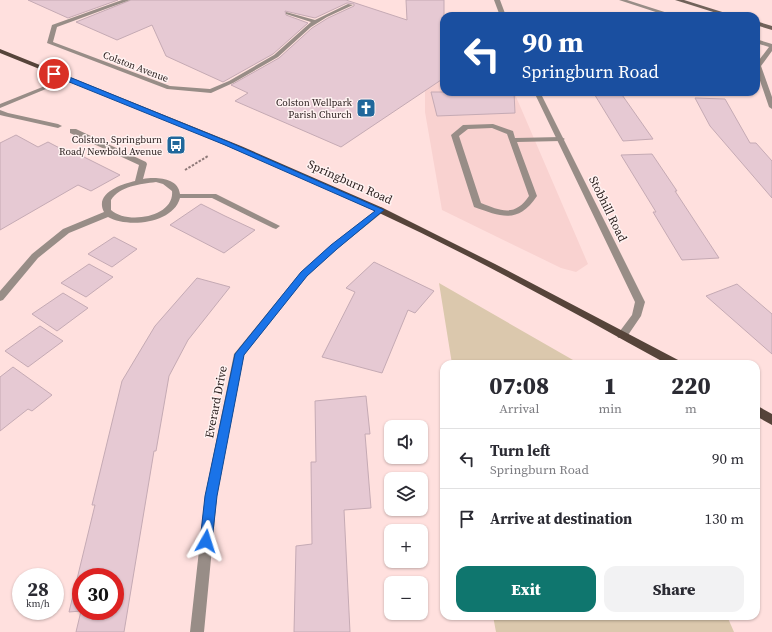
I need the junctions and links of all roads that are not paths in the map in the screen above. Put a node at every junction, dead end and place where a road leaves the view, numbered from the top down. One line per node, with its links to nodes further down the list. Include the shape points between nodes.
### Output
1 (127, 0): 10 (street, Colston Avenue, via 54,26 50,43 169,88 211,91 276,56)
2 (497, 0): 6 (street)
3 (622, 0): 7 (street)
4 (678, 0): 8 (street)
5 (350, 5): 10 (street, Colston Avenue)
6 (502, 12)
7 (661, 12)
8 (718, 12)
9 (288, 13): 10 (street)
10 (316, 22)
11 (760, 24): 12 (street)
12 (772, 28)
13 (760, 42): 14 (street)
14 (772, 47): 16 (street)
15 (0, 51): 18 (main road, Springburn Road)
16 (760, 63)
17 (760, 72): 21 (street)
18 (67, 79): 20 (street); 29 (main road, Springburn Road)
19 (539, 96): 25 (street, Stobhill Road)
20 (0, 106)
21 (772, 107)
22 (0, 112): 23 (street)
23 (58, 126)
24 (73, 131): 27 (street, via 143,164)
25 (561, 139): 26 (street); 33 (street, Stobhill Road, via 640,302 640,310)
26 (514, 140): 26 (street, via 533,196 528,205 517,211 502,214 477,205 455,135 466,127 493,126 510,133)
27 (139, 181): 28 (street, via 166,182 176,190); 30 (street, via 127,184 113,193 107,200 106,207)
28 (177, 196): 30 (street, via 174,204 166,210 142,220 119,219); 31 (street, via 213,196)
29 (380, 210): 33 (main road, Springburn Road); 37 (street, Everard Drive, via 304,274 240,354 211,496)
30 (109, 213): 32 (street, via 66,231 35,256)
31 (276, 226)
32 (0, 298)
33 (622, 335): 34 (main road, Springburn Road)
34 (669, 360)
35 (760, 412): 36 (main road)
36 (772, 420)
37 (197, 632)

